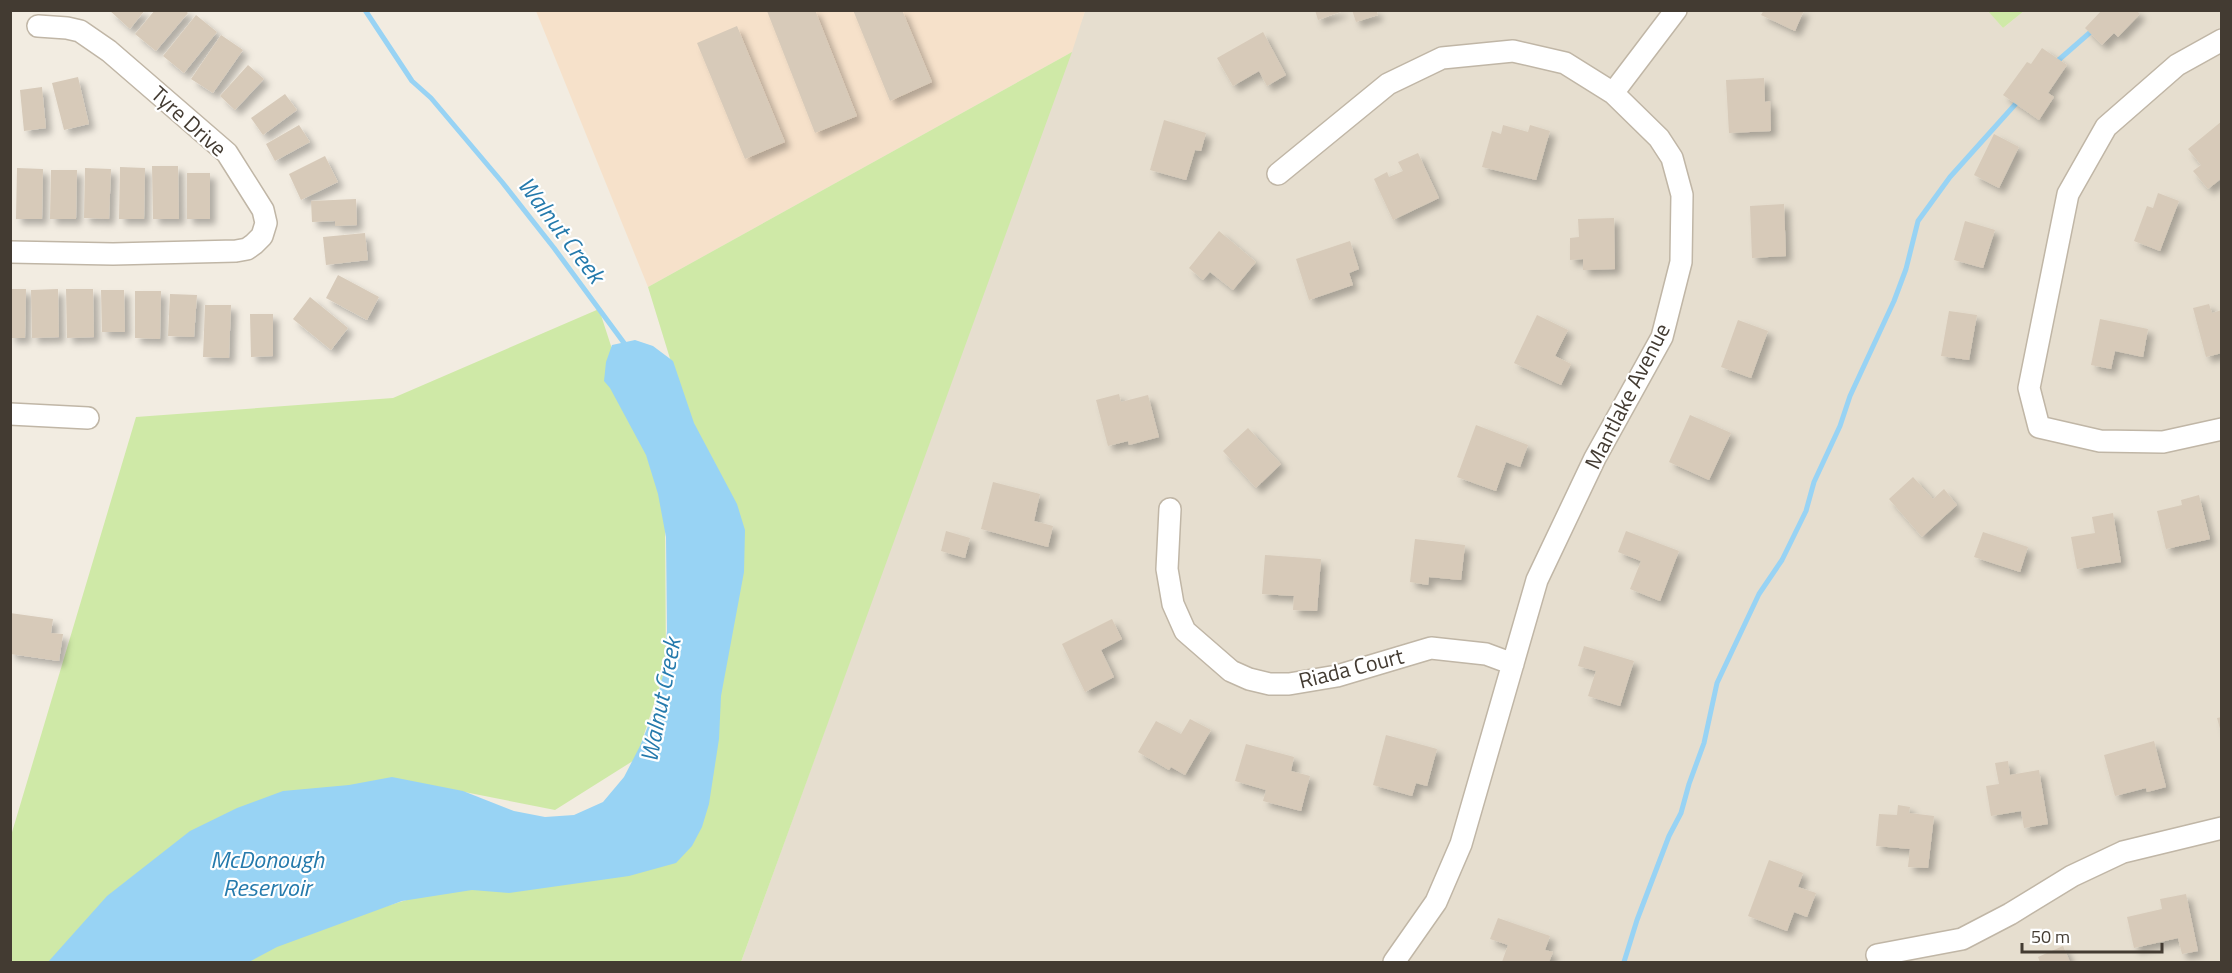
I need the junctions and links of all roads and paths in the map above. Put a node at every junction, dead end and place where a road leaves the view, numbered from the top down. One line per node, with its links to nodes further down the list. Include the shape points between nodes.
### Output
1 (1676, 10): 4 (street)
2 (38, 26): 6 (street, Tyre Drive, via 80,31 110,51 227,153 263,210 266,223 254,244 236,251)
3 (2222, 40): 9 (street, via 2177,65 2106,127 2067,194 2029,388 2039,427 2100,441 2163,442)
4 (1613, 93): 5 (street, Mantlake Avenue, via 1565,63 1513,51 1442,57 1388,84); 11 (street, Mantlake Avenue, via 1659,138 1672,158 1682,195 1681,261 1662,337 1595,458 1537,580)
5 (1278, 174)
6 (10, 252)
7 (10, 414): 8 (street)
8 (88, 418)
9 (2222, 429)
10 (1170, 509): 11 (street, Riada Court, via 1167,569 1173,604 1185,631 1231,671 1270,684 1289,684 1337,676 1431,648 1485,654)
11 (1513, 664): 14 (street, Mantlake Avenue, via 1461,844 1436,902)
12 (2222, 828): 13 (street, via 2122,852 1962,939)
13 (1877, 955)
14 (1394, 963)

